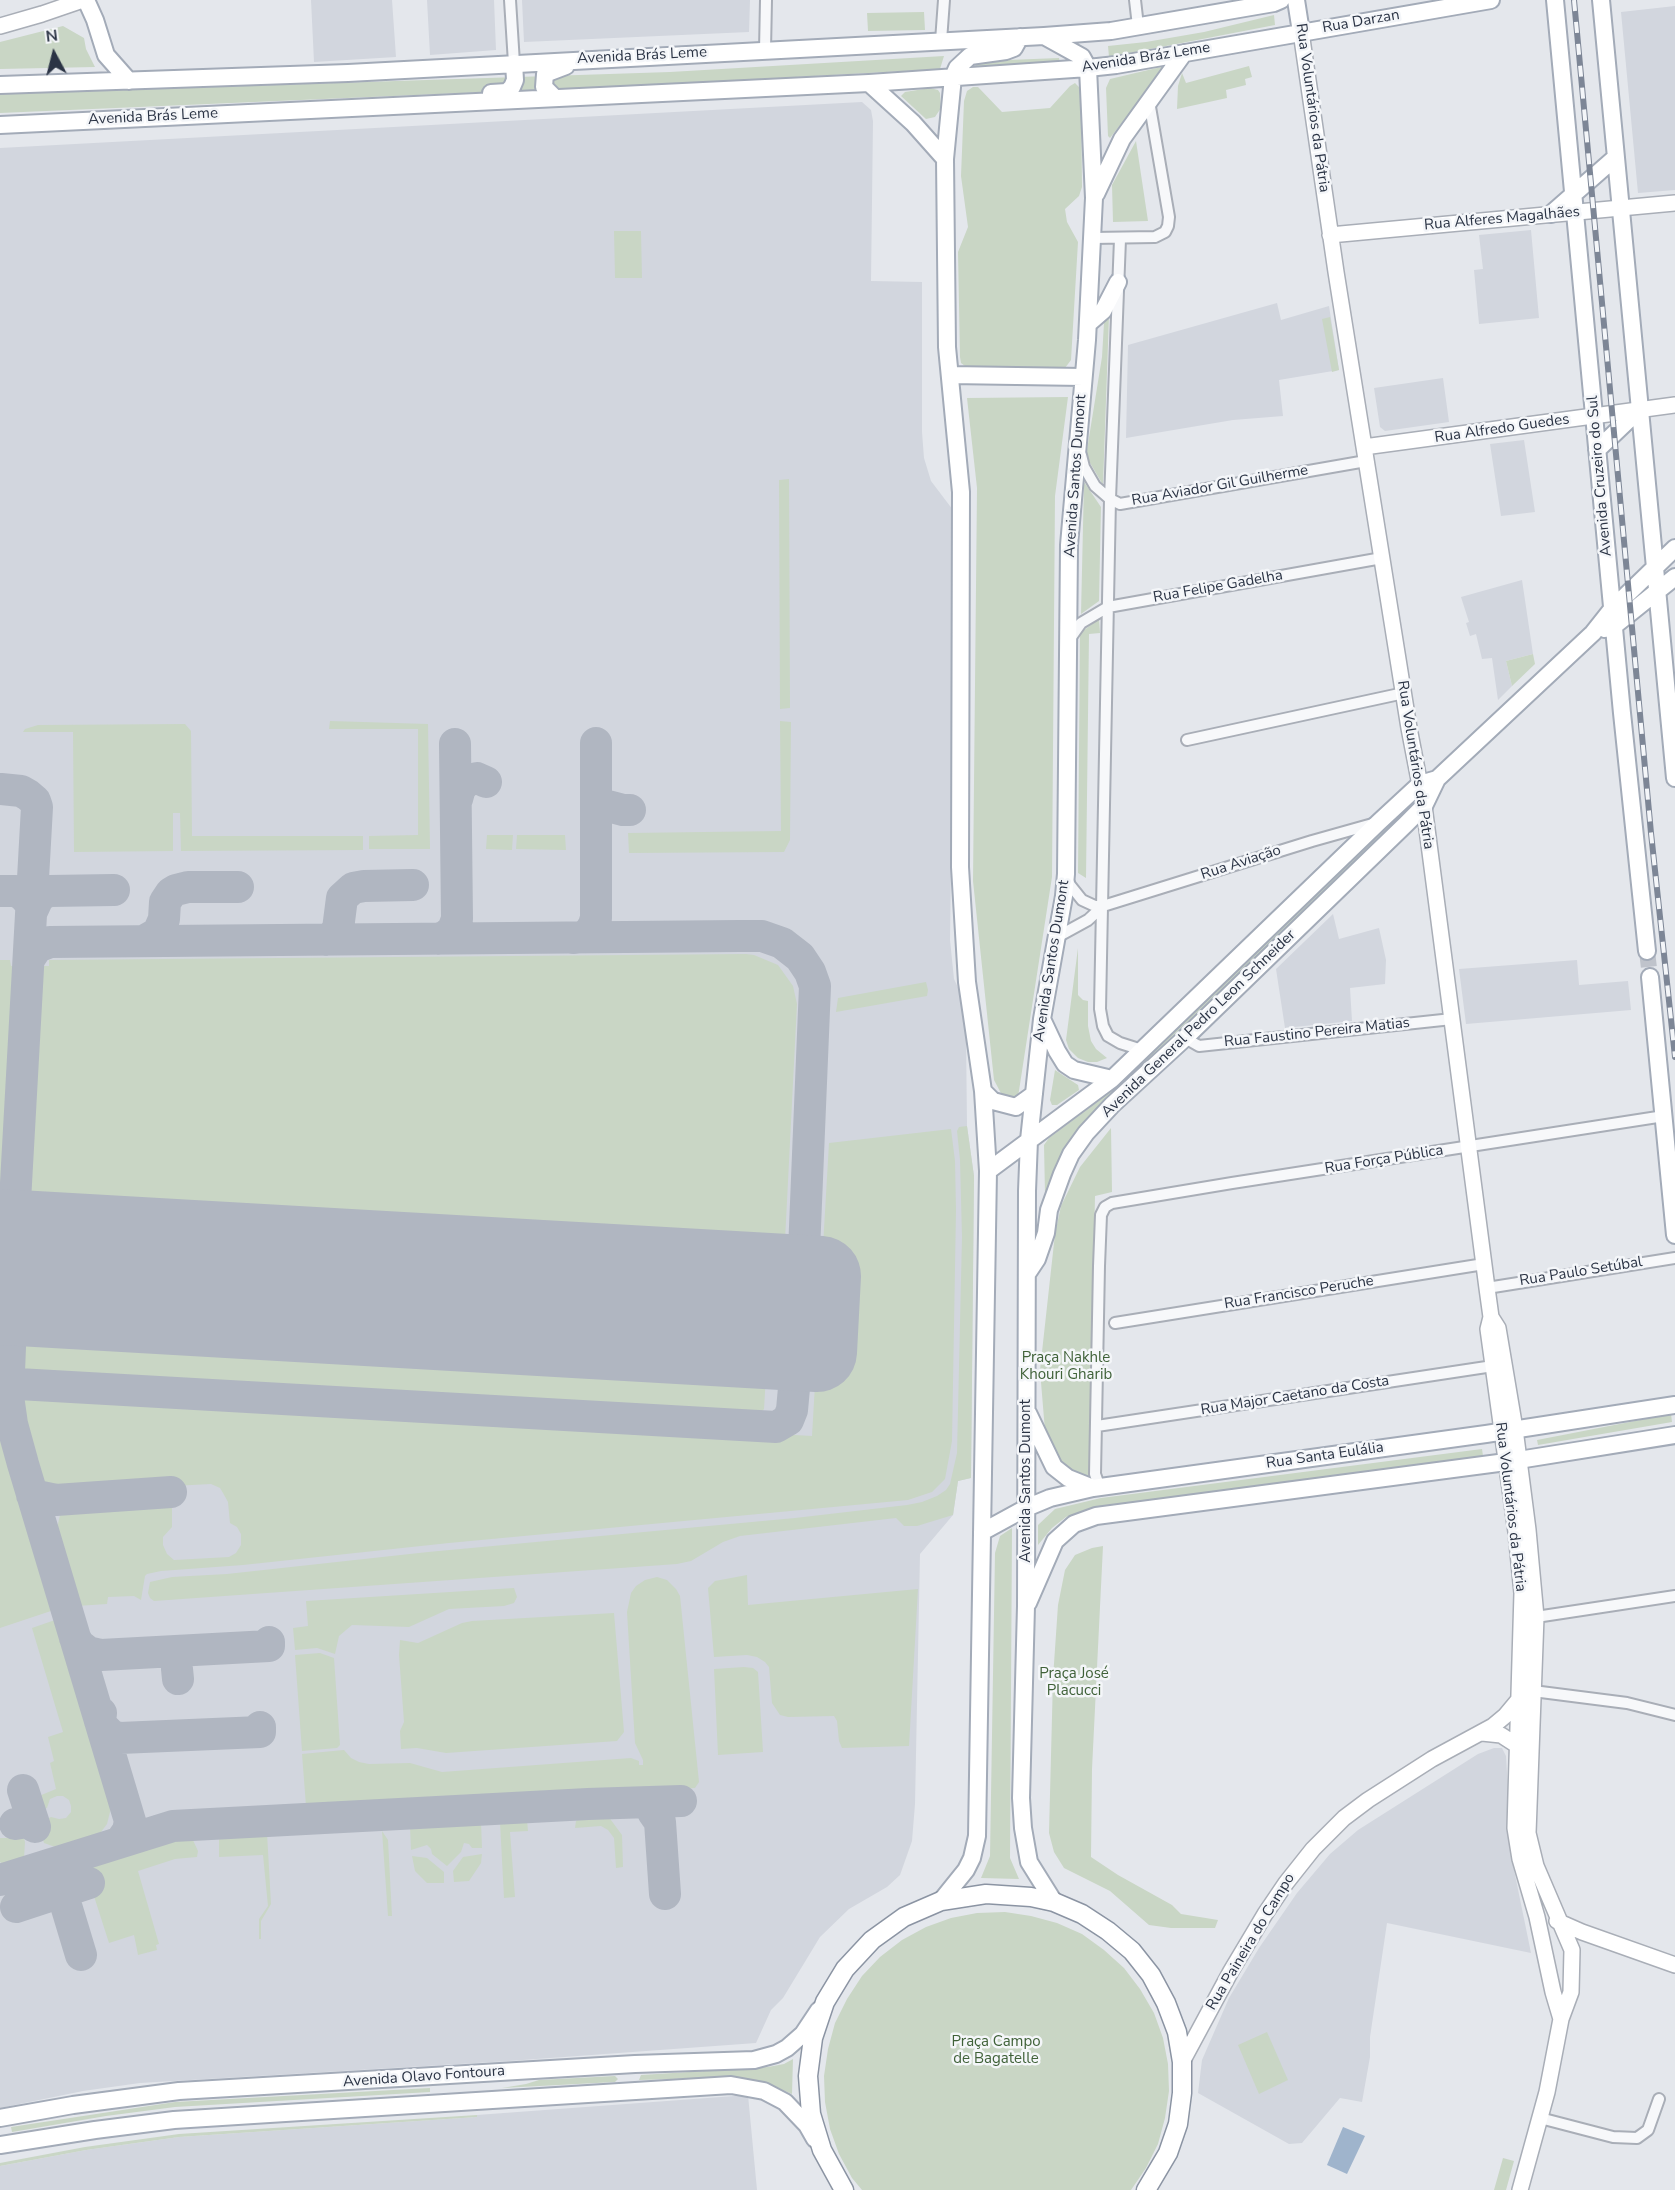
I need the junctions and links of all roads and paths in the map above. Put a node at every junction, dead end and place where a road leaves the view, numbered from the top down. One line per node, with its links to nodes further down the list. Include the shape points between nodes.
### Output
1 (85, 0): 12 (main road); 24 (main road, via 106,55)
2 (510, 0): 21 (street)
3 (766, 0): 18 (street)
4 (944, 0): 17 (street)
5 (1135, 0): 13 (street)
6 (1281, 0): 13 (main road, Avenida Brás Leme)
7 (1296, 0): 14 (main road, Rua Voluntários da Pátria)
8 (1491, 0): 14 (main road, Rua Darzan)
9 (1555, 0): 33 (main road, Avenida Cruzeiro do Sul)
10 (1600, 0): 11 (main road); 31 (main road)
11 (1608, 0)
12 (0, 26)
13 (1138, 26): 15 (main road, Avenida Brás Leme)
14 (1301, 32): 19 (main road, Avenida Bráz Leme); 39 (main road, Rua Voluntários da Pátria, via 1327,215)
15 (1044, 36): 16 (main road, Avenida Brás Leme); 22 (main road, via 1075,51)
16 (1020, 37): 17 (main road, Avenida Brás Leme); 23 (main road, via 1014,48 970,56)
17 (941, 41): 18 (main road, Avenida Brás Leme)
18 (765, 50): 20 (main road, Avenida Brás Leme)
19 (1184, 53): 22 (main road, Avenida Bráz Leme); 28 (main road)
20 (576, 60): 21 (main road, Avenida Brás Leme); 27 (main road, via 573,65 545,74 544,87)
21 (514, 63): 24 (main road, Avenida Brás Leme); 29 (main road, via 515,80 507,92 475,93)
22 (1088, 68): 23 (main road, Avenida Bráz Leme); 34 (main road, Avenida Santos Dumont)
23 (953, 77): 25 (main road, Avenida Brás Leme); 32 (main road)
24 (129, 81): 26 (main road, Avenida Brás Leme)
25 (868, 83): 27 (main road, Avenida Brás Leme); 32 (main road, via 913,123)
26 (0, 85)
27 (555, 98): 29 (main road, Avenida Brás Leme)
28 (1149, 100): 34 (main road, via 1113,155); 41 (street, via 1168,226 1155,237)
29 (466, 102): 30 (main road, Avenida Brás Leme)
30 (0, 125)
31 (1616, 157): 33 (main road); 36 (main road)
32 (945, 159): 44 (main road)
33 (1574, 193): 37 (main road, Avenida Cruzeiro do Sul); 38 (main road)
34 (1094, 198): 40 (main road, Avenida Santos Dumont)
35 (1675, 203): 36 (main road, Rua Alferes Magalhães)
36 (1620, 208): 37 (main road, Rua Alferes Magalhães); 47 (main road)
37 (1575, 212): 38 (main road, Rua Alferes Magalhães); 48 (main road, Avenida Cruzeiro do Sul)
38 (1551, 214): 39 (main road, Rua Alferes Magalhães)
39 (1337, 234): 51 (main road, Rua Voluntários da Pátria)
40 (1093, 238): 41 (street); 43 (main road, Avenida Santos Dumont)
41 (1120, 239): 42 (street)
42 (1118, 282): 43 (main road, via 1103,311); 52 (street)
43 (1088, 324): 45 (main road, Avenida Santos Dumont)
44 (950, 375): 45 (main road); 80 (main road, via 961,516 960,867 967,982)
45 (1083, 377): 49 (main road, Avenida Santos Dumont)
46 (1675, 405): 47 (main road, Rua Alfredo Guedes)
47 (1639, 410): 48 (main road, Rua Alfredo Guedes); 50 (main road); 55 (main road)
48 (1594, 416): 50 (main road, Avenida Cruzeiro do Sul); 51 (main road, Rua Alfredo Guedes)
49 (1077, 439): 52 (street, Rua Aviador Gil Guilherme, via 1084,467 1095,486); 60 (main road, Avenida Santos Dumont, via 1069,545)
50 (1597, 450): 59 (main road, Avenida Cruzeiro do Sul)
51 (1365, 454): 52 (street, Rua Aviador Gil Guilherme, via 1139,501 1120,504); 54 (main road, Rua Voluntários da Pátria)
52 (1110, 499): 58 (street)
53 (1675, 548): 55 (main road)
54 (1382, 558): 58 (street, Rua Felipe Gadelha); 63 (main road, Rua Voluntários da Pátria)
55 (1654, 567): 57 (main road); 59 (main road)
56 (1675, 577): 57 (main road)
57 (1657, 593): 59 (main road); 62 (main road)
58 (1108, 607): 60 (street, Rua Felipe Gadelha, via 1081,623); 71 (street)
59 (1613, 617): 66 (main road); 73 (main road, Avenida Cruzeiro do Sul)
60 (1068, 641): 70 (main road, Avenida Santos Dumont)
61 (1675, 655): 62 (main road)
62 (1666, 685): 65 (main road)
63 (1404, 693): 64 (street); 67 (main road, Rua Voluntários da Pátria)
64 (1187, 740)
65 (1675, 778)
66 (1437, 779): 67 (main road); 68 (main road)
67 (1420, 784): 68 (main road, Rua Voluntários da Pátria); 69 (main road, Avenida General Pedro Leon Schneider)
68 (1424, 806): 76 (main road, Rua Voluntários da Pátria); 77 (main road, Avenida General Pedro Leon Schneider)
69 (1379, 822): 71 (street, Rua Aviação); 78 (main road, Avenida General Pedro Leon Schneider)
70 (1066, 874): 71 (street, via 1082,900); 72 (main road, Avenida Santos Dumont)
71 (1103, 906): 72 (street, Rua Aviação, via 1088,920); 78 (street, via 1103,1026 1108,1036)
72 (1057, 937): 75 (main road, Avenida Santos Dumont)
73 (1647, 951)
74 (1650, 977): 82 (main road)
75 (1042, 1019): 79 (main road, via 1065,1064); 81 (main road, Avenida Santos Dumont)
76 (1452, 1019): 77 (street, Rua Faustino Pereira Matias, via 1198,1046); 84 (main road, Rua Voluntários da Pátria)
77 (1185, 1038): 89 (main road, Avenida General Pedro Leon Schneider, via 1112,1106 1071,1154 1055,1191 1037,1259)
78 (1142, 1050): 79 (main road, Avenida General Pedro Leon Schneider)
79 (1112, 1079): 83 (main road, Avenida General Pedro Leon Schneider)
80 (983, 1090): 81 (main road, via 993,1101 1016,1107); 85 (main road)
81 (1034, 1094): 83 (main road, Avenida Santos Dumont)
82 (1664, 1116): 84 (street, Rua Força Pública); 86 (main road)
83 (1029, 1140): 85 (main road, Avenida General Pedro Leon Schneider); 89 (main road, Avenida Santos Dumont)
84 (1468, 1147): 88 (main road, Rua Voluntários da Pátria); 96 (street, Rua Força Pública, via 1105,1207 1101,1215 1099,1266)
85 (988, 1171): 102 (main road)
86 (1675, 1235)
87 (1675, 1258): 90 (street, Rua Paulo Setúbal)
88 (1484, 1264): 90 (main road, Rua Voluntários da Pátria); 92 (street, Rua Francisco Peruche)
89 (1027, 1275): 95 (main road, Avenida Santos Dumont)
90 (1487, 1288): 91 (main road, Rua Voluntários da Pátria)
91 (1491, 1317): 93 (main road, Rua Voluntários da Pátria, via 1488,1329); 97 (main road, Rua Voluntários da Pátria, via 1498,1328)
92 (1115, 1323)
93 (1493, 1366): 96 (street, Rua Major Caetano da Costa); 97 (main road, Rua Voluntários da Pátria)
94 (1675, 1405): 97 (main road, Rua Santa Eulália)
95 (1026, 1408): 100 (main road, via 1054,1467 1068,1478); 101 (main road, Avenida Santos Dumont)
96 (1097, 1426): 100 (street)
97 (1508, 1431): 99 (main road, Rua Voluntários da Pátria); 100 (main road, Rua Santa Eulália)
98 (1675, 1435): 99 (main road, Rua Santa Eulália)
99 (1512, 1460): 103 (main road, Rua Voluntários da Pátria); 105 (main road, Rua Santa Eulália, via 1084,1520 1055,1540)
100 (1096, 1488): 101 (main road, Rua Santa Eulália, via 1050,1498)
101 (1026, 1508): 102 (main road, Rua Santa Eulália); 105 (main road, Avenida Santos Dumont)
102 (982, 1532): 112 (main road, via 977,1836 969,1864)
103 (1528, 1592): 106 (main road, Rua Voluntários da Pátria); 107 (main road, Rua Voluntários da Pátria)
104 (1675, 1596): 106 (street)
105 (1026, 1606): 113 (main road, Avenida Santos Dumont, via 1023,1828 1029,1862)
106 (1536, 1617): 107 (main road, Rua Voluntários da Pátria)
107 (1526, 1694): 108 (street, via 1628,1702); 109 (main road, Rua Paineira do Campo); 110 (main road, Rua Voluntários da Pátria); 114 (main road, Rua Voluntários da Pátria, via 1528,1833 1539,1872)
108 (1675, 1716)
109 (1482, 1733): 110 (main road, via 1501,1736); 120 (main road, Rua Paineira do Campo, via 1368,1800 1313,1849 1265,1914)
110 (1518, 1746): 111 (main road, Rua Voluntários da Pátria, via 1515,1828)
111 (1531, 1893): 114 (main road); 119 (main road, Rua Voluntários da Pátria)
112 (941, 1901): 113 (highway, via 997,1894); 118 (highway, via 904,1917 872,1940 845,1968)
113 (1054, 1902): 120 (highway, via 1108,1931 1138,1959 1166,2002 1177,2031)
114 (1562, 1924): 115 (main road); 116 (main road, Rua Voluntários da Pátria)
115 (1599, 1938): 116 (main road, via 1582,1939); 117 (main road)
116 (1572, 1950): 119 (main road, Rua Voluntários da Pátria, via 1571,1992)
117 (1675, 1965)
118 (825, 2002): 121 (main road, Avenida Olavo Fontoura, via 803,2034 787,2048 754,2060); 129 (highway, via 813,2038 808,2076 811,2114)
119 (1561, 2019): 127 (main road, Rua Voluntários da Pátria)
120 (1182, 2062): 131 (highway, via 1178,2124 1168,2153)
121 (506, 2072): 122 (main road, Avenida Olavo Fontoura); 123 (main road, via 499,2084)
122 (470, 2074): 125 (main road, via 476,2085); 126 (main road, Avenida Olavo Fontoura, via 179,2091)
123 (504, 2098): 125 (main road, Avenida Olavo Fontoura); 129 (main road, Avenida Olavo Fontoura, via 696,2086 750,2087 785,2102 807,2125)
124 (1659, 2098): 127 (street, via 1648,2130 1638,2138 1613,2137)
125 (470, 2101): 128 (main road, Avenida Olavo Fontoura, via 174,2120)
126 (0, 2118)
127 (1540, 2118): 132 (main road, Rua Voluntários da Pátria)
128 (0, 2145)
129 (822, 2150): 130 (highway)
130 (844, 2190)
131 (1146, 2190)
132 (1520, 2190)

